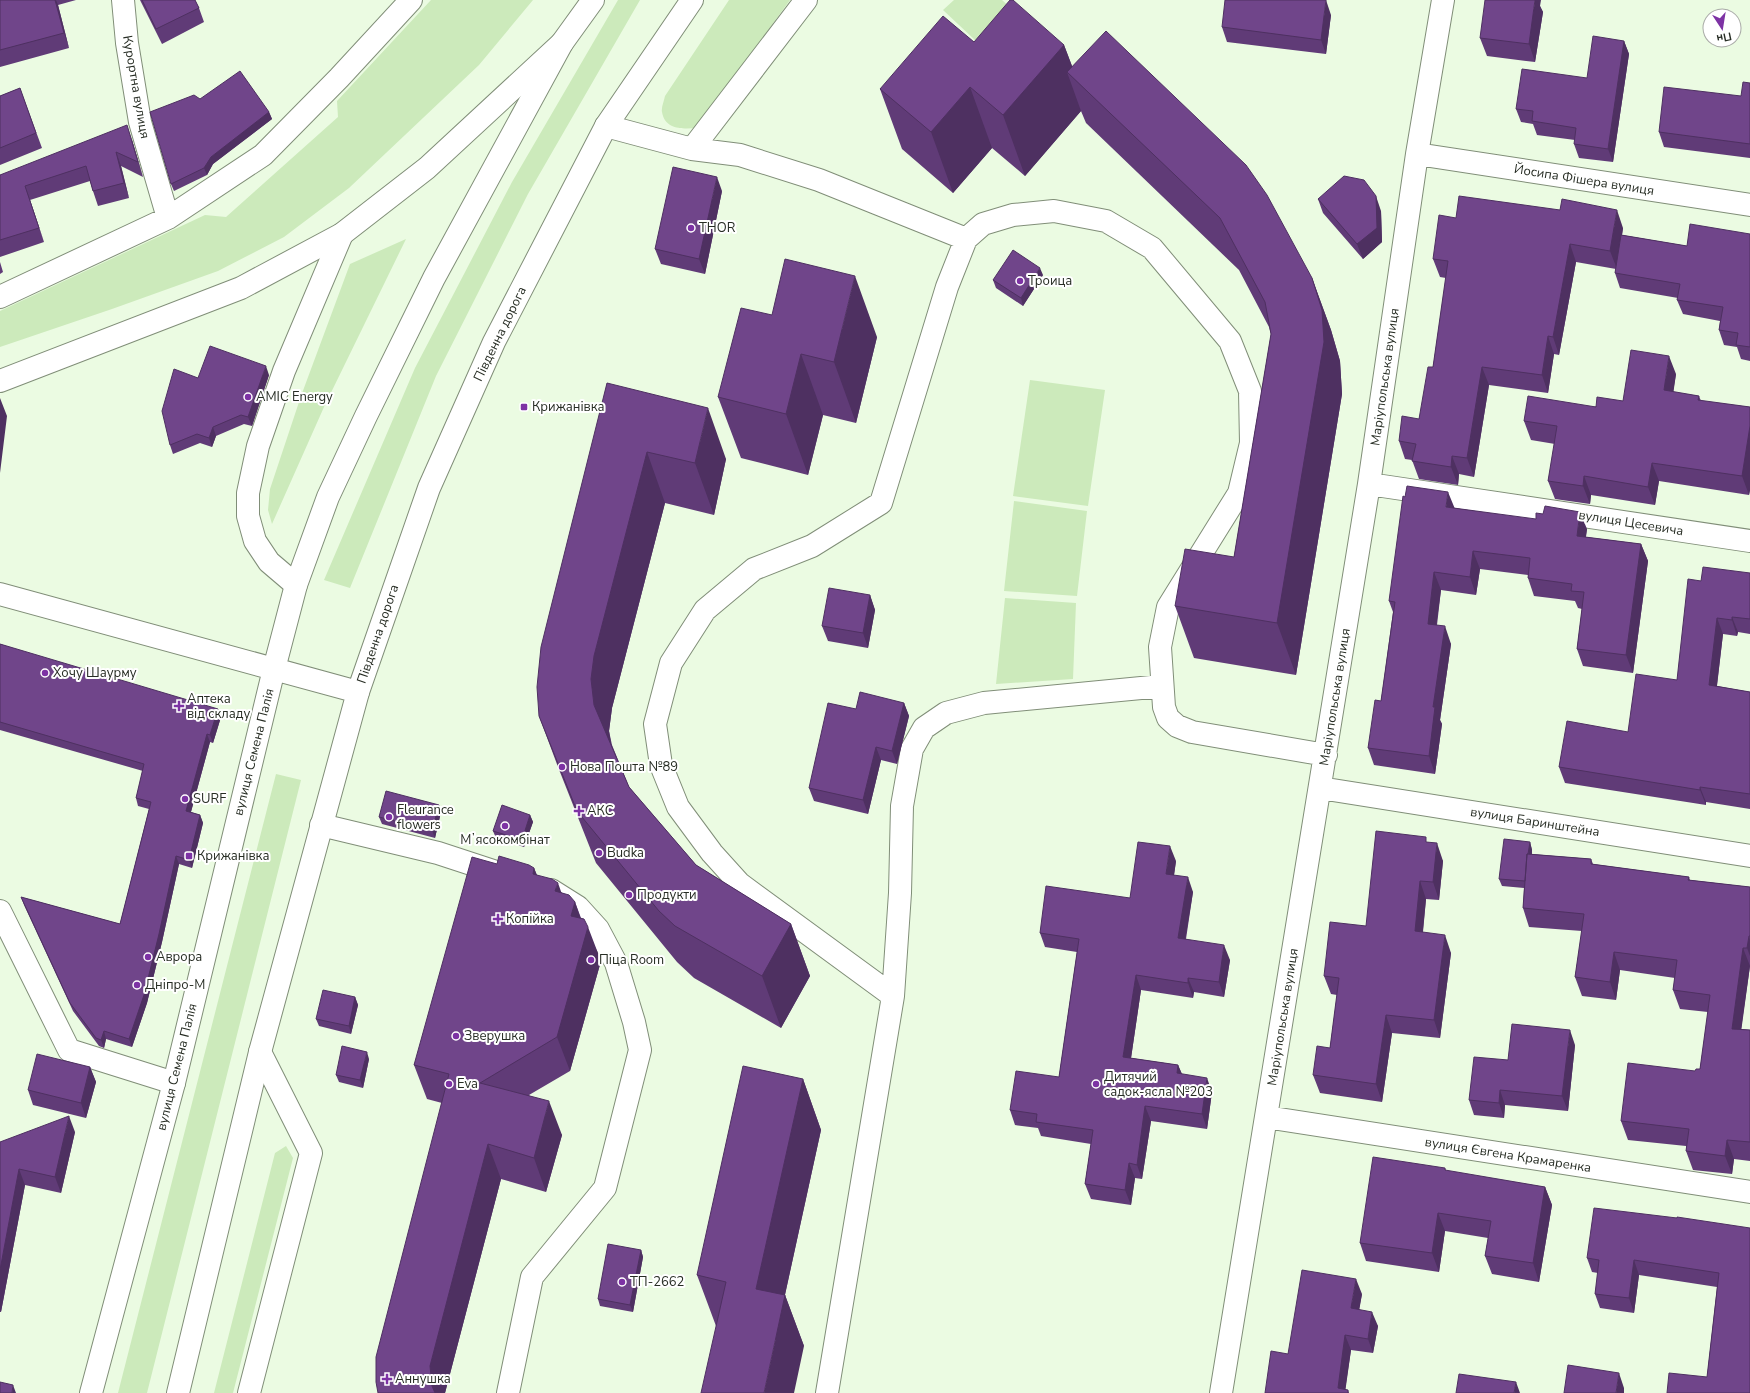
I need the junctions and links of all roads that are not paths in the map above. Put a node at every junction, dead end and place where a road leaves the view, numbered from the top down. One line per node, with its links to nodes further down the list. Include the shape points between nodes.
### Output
1 (123, 0): 12 (main road, Курортна вулиця, via 132,125)
2 (411, 0): 12 (main road, via 263,155)
3 (593, 0): 7 (main road)
4 (692, 0): 8 (main road, Південна дорога)
5 (806, 0): 9 (main road)
6 (1442, 0): 10 (main road, Маріупольська вулиця)
7 (562, 43): 13 (main road, via 427,168); 19 (main road, via 434,278 366,416 328,497)
8 (606, 126): 9 (main road); 23 (main road, Південна дорога, via 494,342 432,480)
9 (692, 149): 14 (main road, via 740,155 820,180)
10 (1417, 154): 11 (main road, Йосипа Фішера вулиця); 17 (main road, Маріупольська вулиця)
11 (1750, 205)
12 (168, 218): 15 (main road)
13 (342, 234): 16 (main road, via 241,288); 19 (main road, via 284,371 258,446 248,493 248,516 255,541 269,562)
14 (966, 239): 22 (main road, via 983,224 1013,215 1054,211 1106,221 1152,248 1230,341 1250,391 1251,442 1239,493 1168,607 1160,647); 29 (main road, via 947,287 881,503 812,546 754,569 705,610 671,663 655,724 661,765 678,806 712,852 740,884)
15 (0, 296)
16 (0, 381)
17 (1369, 484): 18 (main road, вулиця Цесевича); 24 (main road, Маріупольська вулиця)
18 (1750, 541)
19 (296, 585): 21 (main road)
20 (0, 594): 21 (main road)
21 (274, 669): 23 (main road); 31 (main road, вулиця Семена Палія)
22 (1162, 686): 24 (main road, via 1168,718 1177,726 1192,732); 29 (main road, via 984,704 946,713 924,728 912,749 902,806 900,893)
23 (358, 692): 26 (main road)
24 (1326, 754): 25 (main road, Маріупольська вулиця)
25 (1320, 788): 27 (main road, вулиця Баринштейна); 32 (main road, Маріупольська вулиця)
26 (321, 824): 30 (main road); 37 (main road, via 438,853 547,888 578,907 598,929 616,963 640,1050 605,1188 532,1277)
27 (1750, 856)
28 (0, 911): 31 (main road, via 69,1050)
29 (893, 996): 38 (main road)
30 (260, 1052): 35 (main road); 36 (main road, via 311,1153)
31 (174, 1083): 34 (main road, вулиця Семена Палія)
32 (1266, 1117): 33 (main road, вулиця Євгена Крамаренка); 39 (main road, Маріупольська вулиця)
33 (1750, 1192)
34 (91, 1393)
35 (178, 1393)
36 (249, 1393)
37 (508, 1393)
38 (827, 1393)
39 (1221, 1393)

